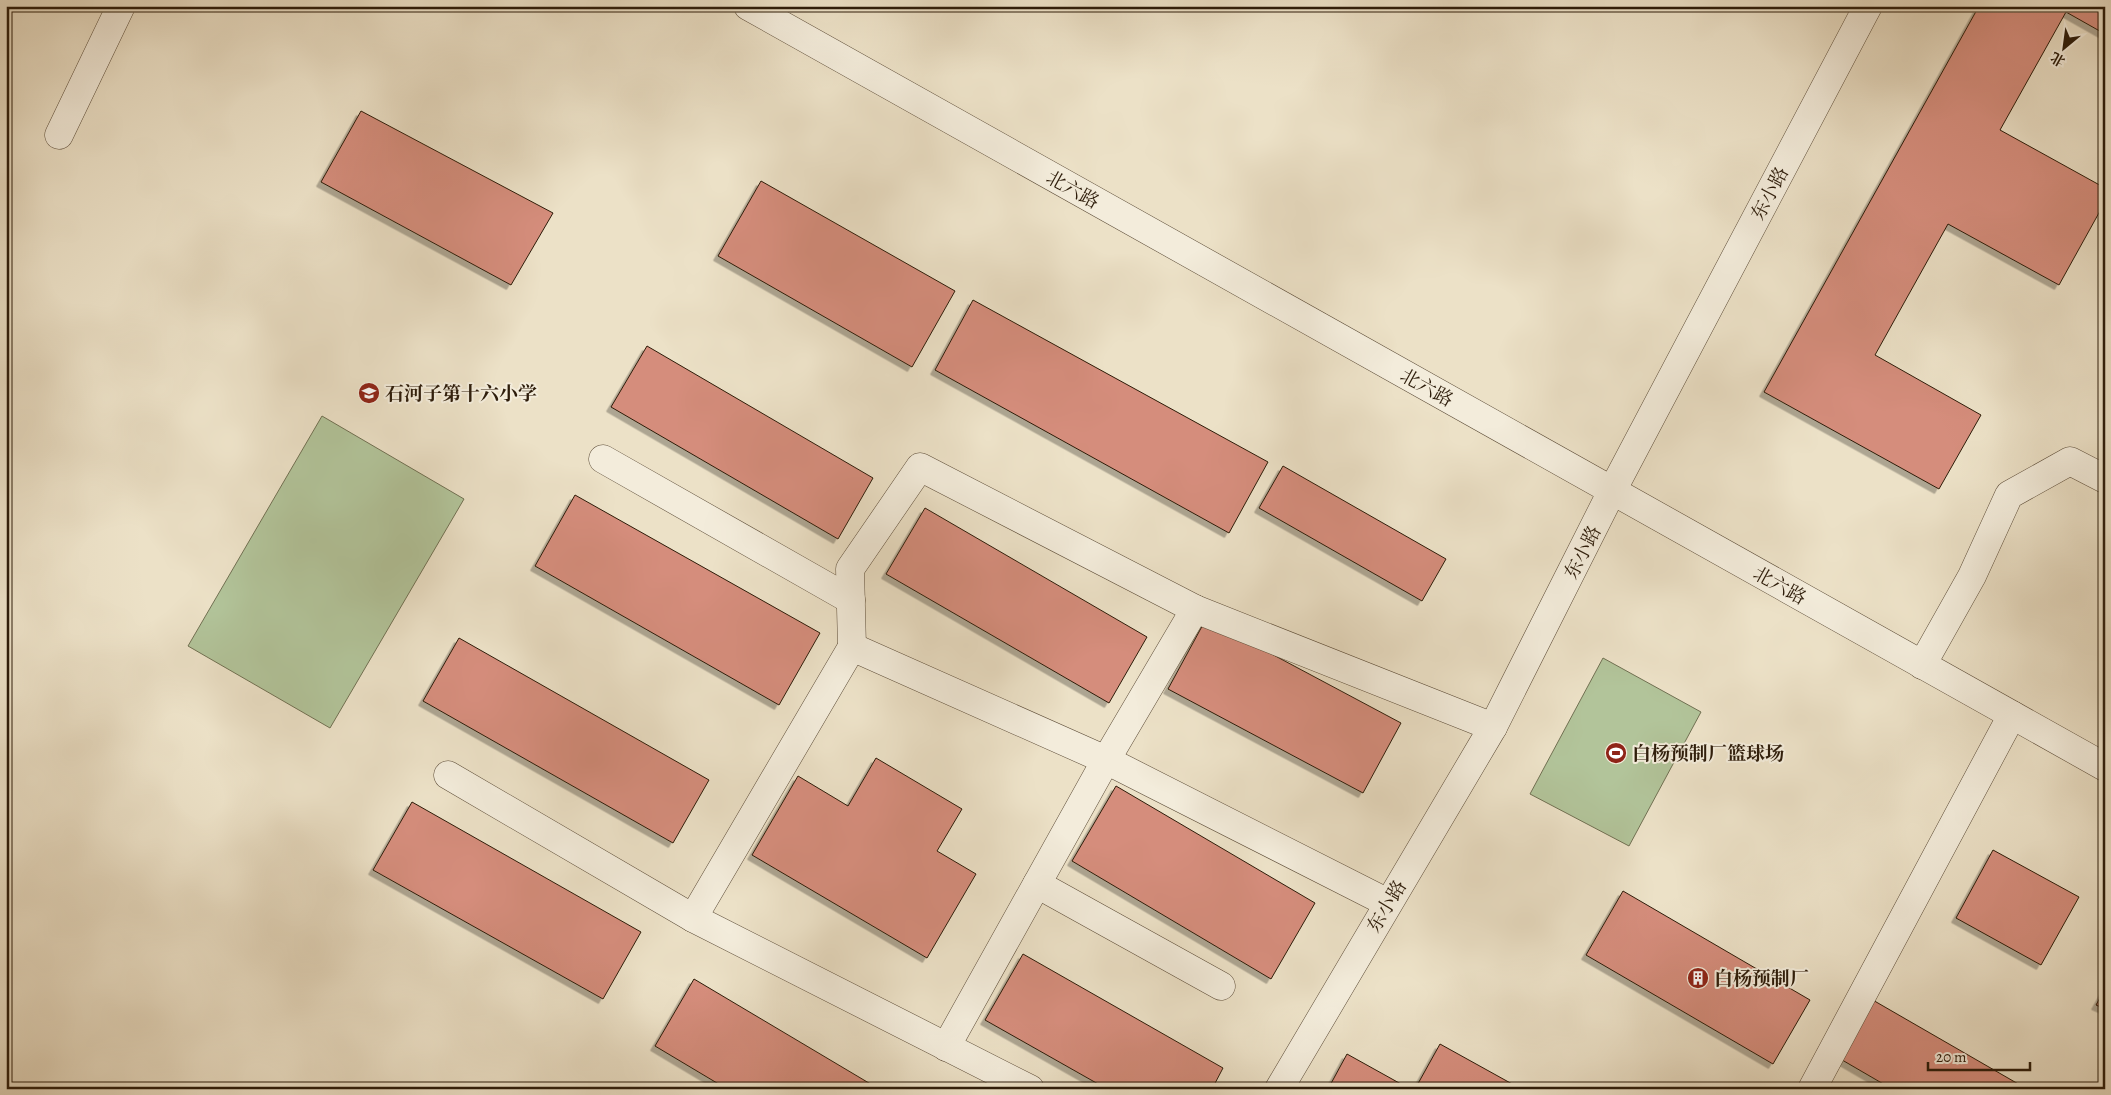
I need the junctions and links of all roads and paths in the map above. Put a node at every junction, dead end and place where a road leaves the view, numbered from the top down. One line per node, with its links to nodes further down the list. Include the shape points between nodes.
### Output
1 (121, 6): 4 (street)
2 (748, 6): 7 (street, 北六路)
3 (1868, 6): 7 (street, 东小路)
4 (59, 135)
5 (603, 459): 8 (street)
6 (2105, 479): 11 (street, via 2070,461 2009,496 1972,576)
7 (1612, 491): 11 (street, 北六路); 13 (street, 东小路)
8 (851, 600): 9 (street, via 850,569 920,467); 10 (street)
9 (1195, 609): 13 (street); 14 (street)
10 (852, 647): 14 (street); 19 (street)
11 (1922, 665): 12 (street, 北六路)
12 (2012, 715): 15 (street, 北六路); 24 (street)
13 (1493, 727): 18 (street, 东小路)
14 (1106, 760): 17 (street); 18 (street)
15 (2105, 767)
16 (448, 775): 19 (street)
17 (1037, 884): 20 (street); 21 (street)
18 (1388, 903): 23 (street, 东小路)
19 (694, 918): 21 (street)
20 (1221, 986)
21 (946, 1047): 22 (street)
22 (1030, 1089)
23 (1279, 1089)
24 (1812, 1089)

